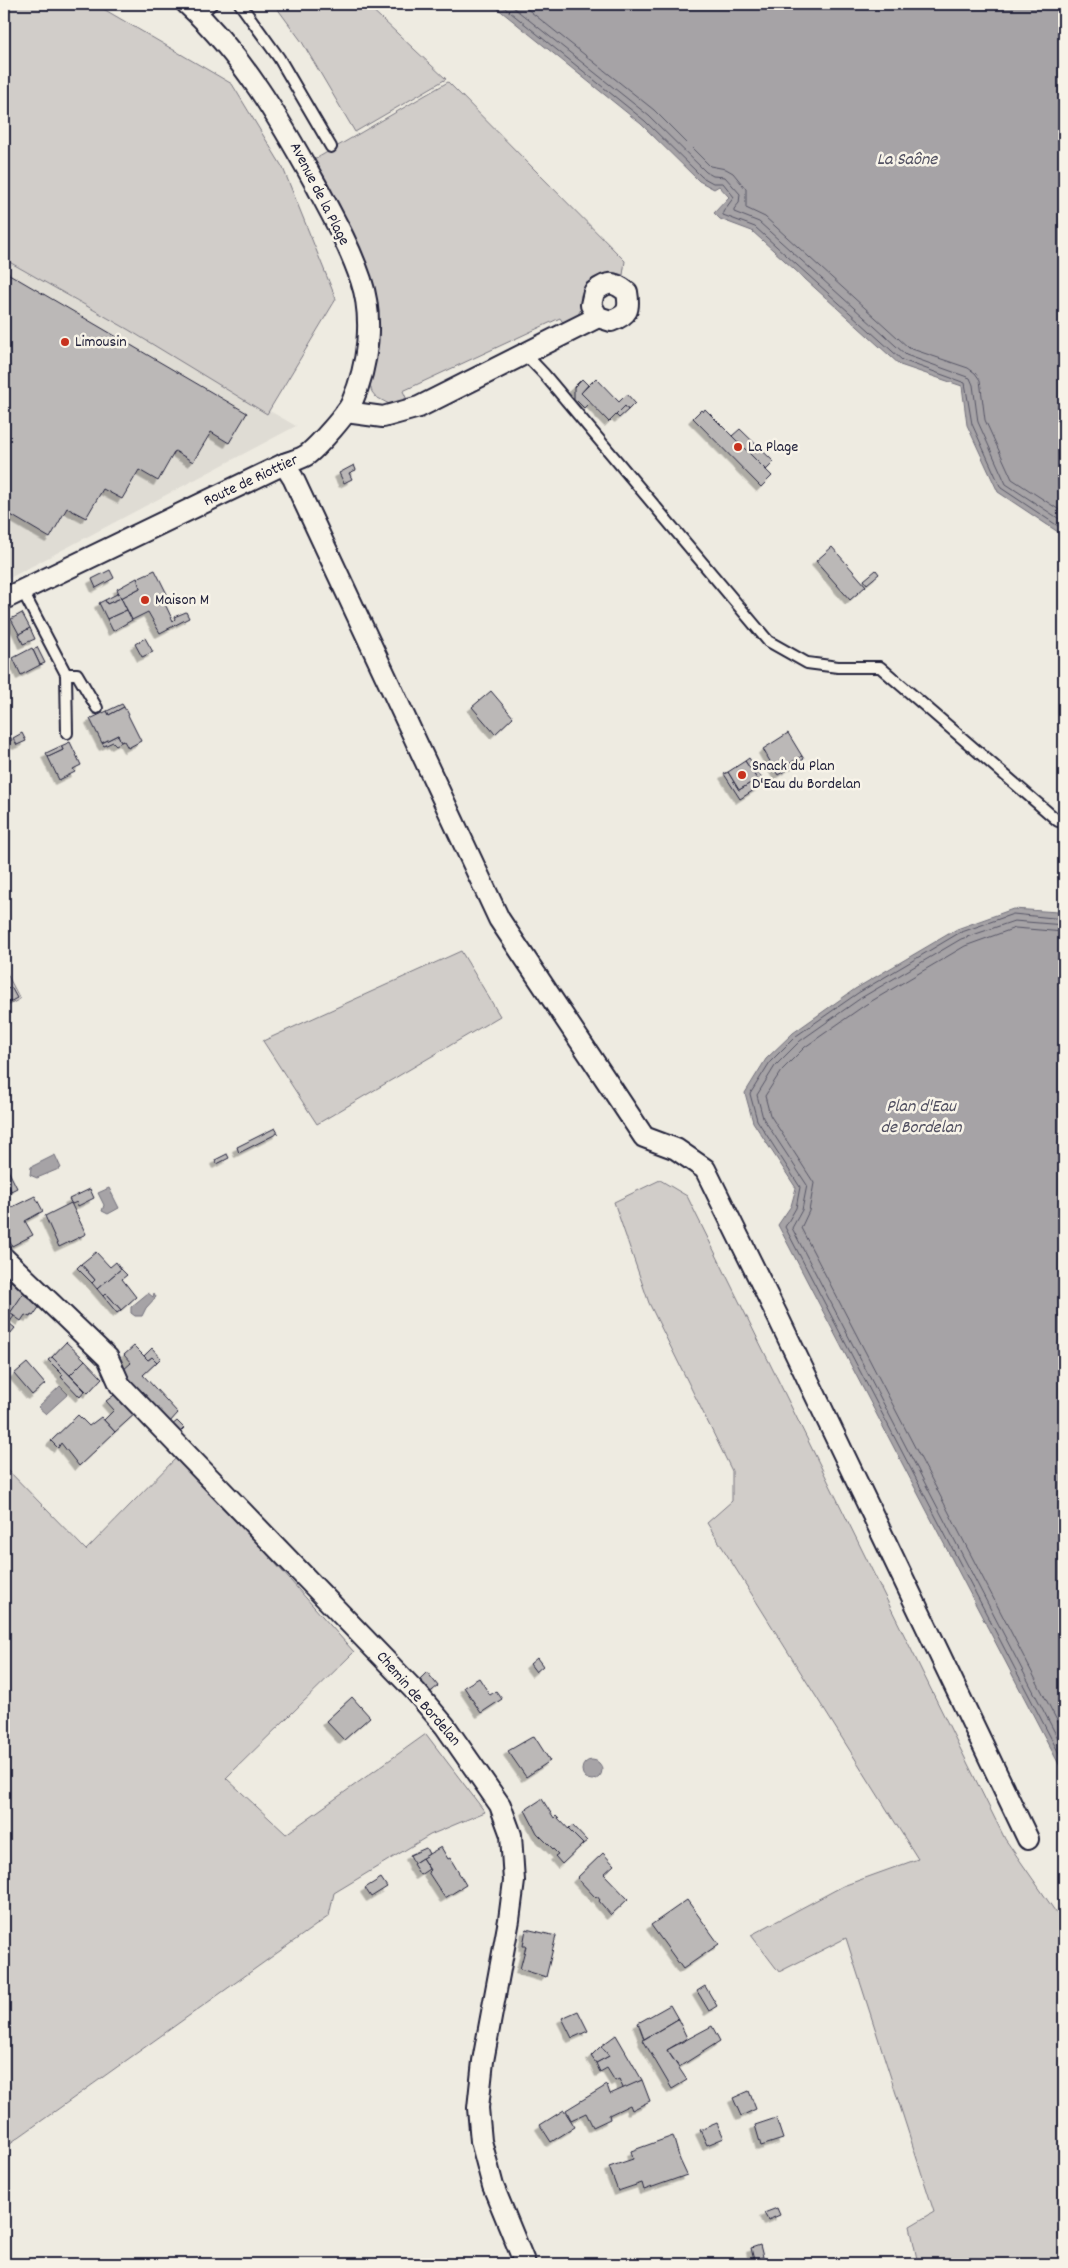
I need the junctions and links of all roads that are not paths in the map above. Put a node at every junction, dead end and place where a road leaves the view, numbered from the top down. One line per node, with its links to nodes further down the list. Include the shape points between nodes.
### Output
1 (240, 4): 3 (lane, via 279,58)
2 (200, 8): 6 (street, Avenue de la Plage, via 280,119 333,216 362,281 369,320 364,361 352,403)
3 (331, 147)
4 (598, 317): 5 (street)
5 (525, 354): 6 (street, via 419,407 384,417); 13 (lane, via 768,641 807,663 880,667)
6 (346, 412): 7 (street, Route de Riottier, via 308,455)
7 (284, 464): 8 (street, Route de Riottier); 15 (street, via 499,919 644,1137 676,1149 705,1169)
8 (22, 590): 9 (street, Route de Riottier); 10 (lane)
9 (4, 599)
10 (66, 674): 11 (lane, via 77,674); 12 (lane)
11 (97, 708)
12 (67, 732)
13 (1058, 821)
14 (4, 1258): 16 (street, Chemin de Bordelan, via 108,1358 120,1385 416,1692 445,1726 500,1805 511,1834 514,1881 478,2108 481,2140 493,2186)
15 (1028, 1839)
16 (524, 2264)

